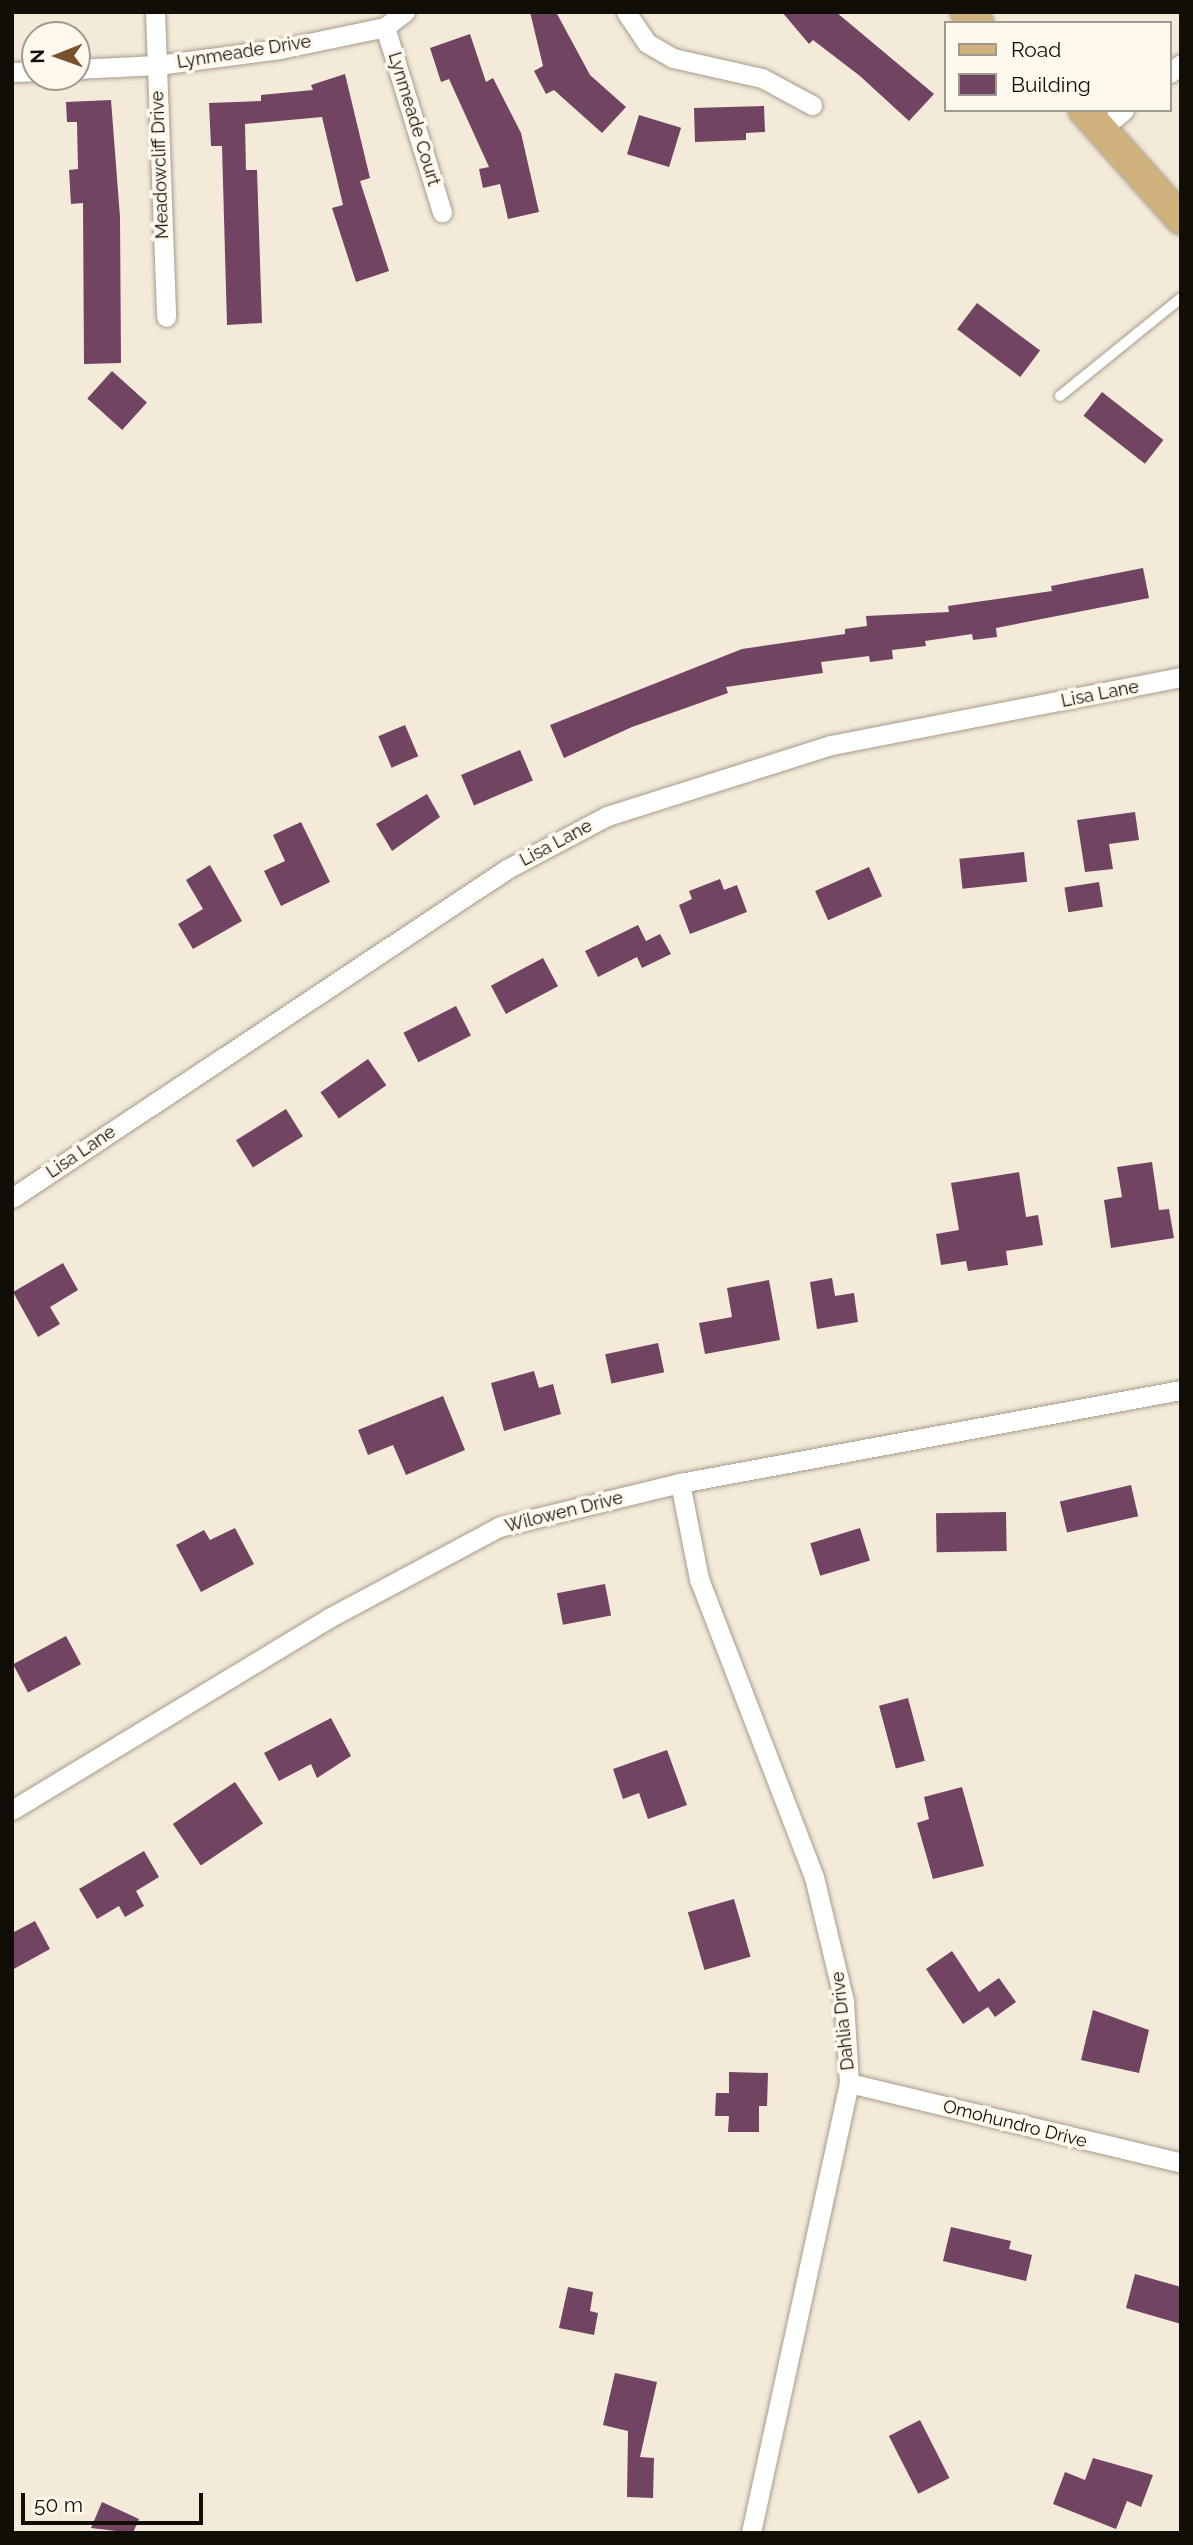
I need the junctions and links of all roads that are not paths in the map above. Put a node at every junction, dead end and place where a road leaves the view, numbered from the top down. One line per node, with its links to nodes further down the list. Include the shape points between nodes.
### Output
1 (155, 12): 5 (street, Meadowcliff Drive)
2 (405, 12): 4 (street, Lynmeade Drive)
3 (626, 12): 7 (street, via 647,43 673,58 762,78)
4 (385, 27): 5 (street, Lynmeade Drive); 9 (street, Lynmeade Court)
5 (156, 65): 6 (street, Lynmeade Drive); 12 (street, Meadowcliff Drive)
6 (91, 68)
7 (812, 105)
8 (1104, 116): 10 (main road)
9 (442, 212)
10 (1181, 219)
11 (1181, 298): 13 (lane)
12 (166, 317)
13 (1060, 396)
14 (1181, 677): 15 (street, Lisa Lane, via 831,745 607,816 507,869)
15 (12, 1198)
16 (1181, 1390): 17 (street, Wilowen Drive)
17 (680, 1483): 18 (street, Wilowen Drive, via 499,1527 329,1618); 19 (street, Dahlia Drive, via 699,1579 818,1889 844,2001)
18 (12, 1810)
19 (849, 2083): 20 (street, Omohundro Drive); 21 (street, Dahlia Drive)
20 (1181, 2163)
21 (751, 2533)

